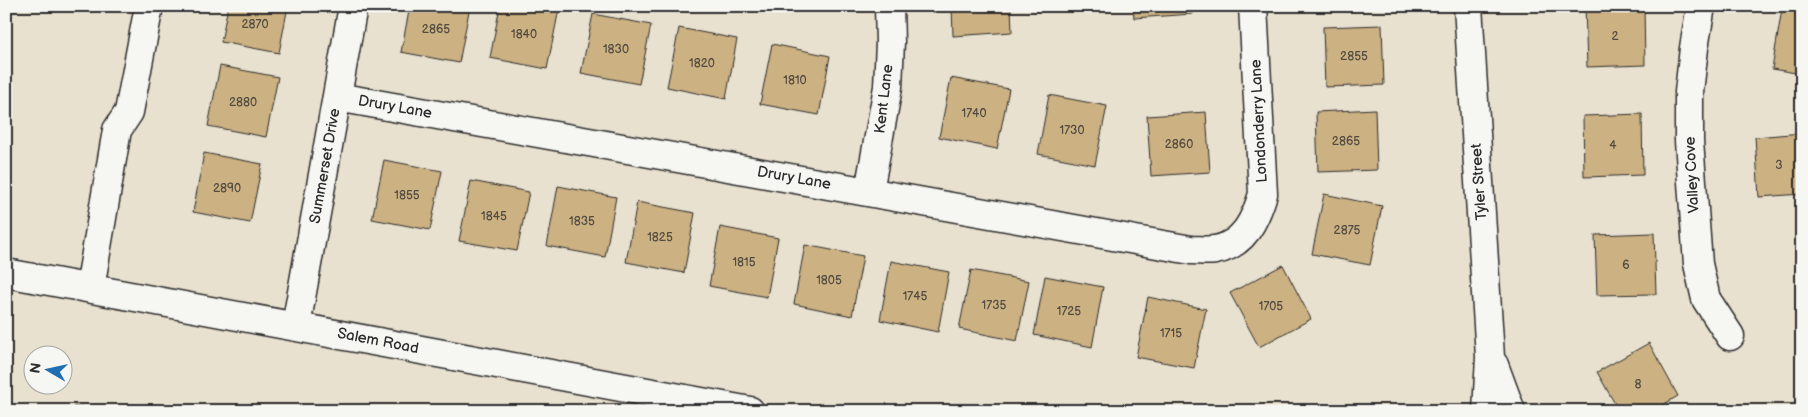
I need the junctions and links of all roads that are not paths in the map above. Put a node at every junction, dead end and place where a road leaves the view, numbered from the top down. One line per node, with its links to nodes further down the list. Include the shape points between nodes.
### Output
1 (149, 6): 11 (street, via 129,112 116,130)
2 (353, 6): 7 (street, Summerset Drive)
3 (889, 6): 8 (street, Kent Lane, via 888,87)
4 (1253, 6): 9 (street, Londonderry Lane, via 1263,194)
5 (1468, 6): 14 (street, Tyler Street)
6 (1701, 6): 13 (street, Valley Cove, via 1689,102 1698,264 1706,299)
7 (337, 97): 8 (street, Drury Lane); 12 (street, Summerset Drive)
8 (869, 191): 9 (street, Drury Lane, via 1191,250 1215,250 1234,243)
9 (1246, 233)
10 (6, 273): 11 (street, Salem Road)
11 (90, 288): 12 (street, Salem Road)
12 (296, 326): 15 (street, Salem Road)
13 (1730, 336)
14 (1490, 357): 16 (street, Tyler Street); 17 (street, Tyler Street)
15 (750, 411)
16 (1487, 411)
17 (1511, 411)

